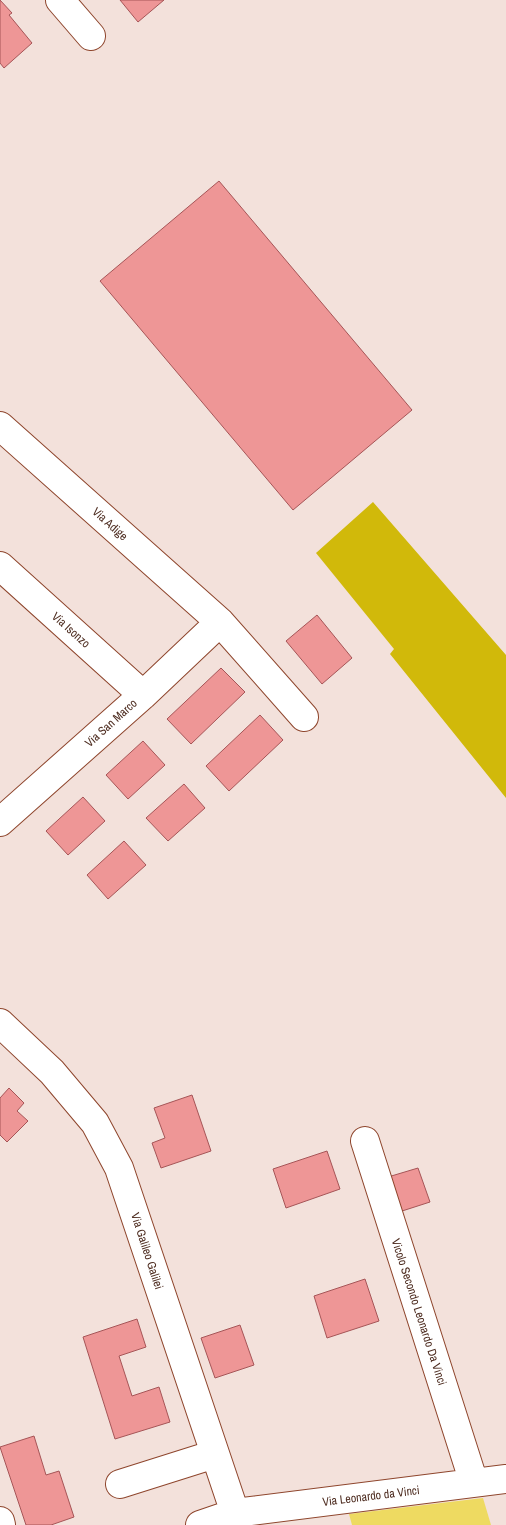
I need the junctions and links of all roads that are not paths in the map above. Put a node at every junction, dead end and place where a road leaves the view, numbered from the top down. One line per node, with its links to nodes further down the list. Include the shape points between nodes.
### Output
1 (60, 0): 2 (street)
2 (90, 36)
3 (0, 426): 5 (street, Via Adige)
4 (0, 566): 6 (street, Via Isonzo)
5 (220, 622): 6 (street, Via San Marco); 7 (street, Via Adige)
6 (143, 695): 8 (street, Via San Marco)
7 (304, 717)
8 (5, 809)
9 (0, 1023): 11 (street, Via Galileo Galilei, via 52,1072 95,1123 120,1168)
10 (365, 1141): 13 (street, Vicolo Secondo Leonardo Da Vinci)
11 (214, 1454): 14 (street); 15 (street, Via Galileo Galilei)
12 (506, 1478): 13 (street, Via Leonardo da Vinci)
13 (474, 1483): 15 (street, Via Leonardo da Vinci)
14 (120, 1484)
15 (237, 1519): 18 (street, Via Leonardo da Vinci)
16 (0, 1521): 17 (street)
17 (1, 1525)
18 (200, 1525)

